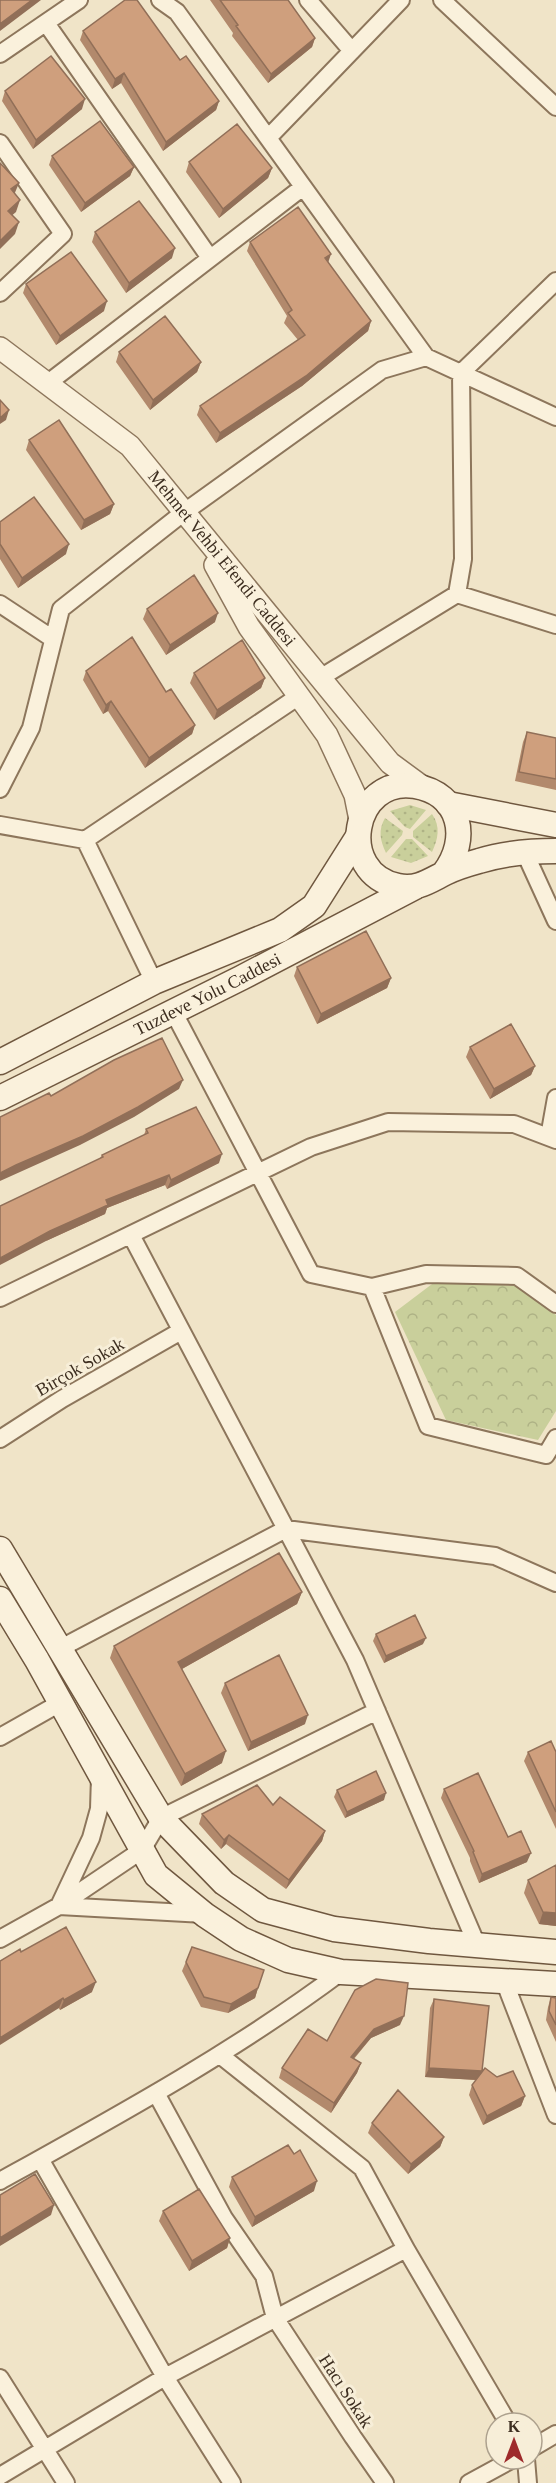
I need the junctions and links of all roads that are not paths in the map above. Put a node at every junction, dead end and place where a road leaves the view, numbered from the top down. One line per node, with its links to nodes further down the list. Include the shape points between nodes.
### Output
1 (79, 0): 6 (street)
2 (160, 0): 10 (street, via 177,12)
3 (308, 0): 7 (street)
4 (401, 0): 7 (street)
5 (442, 0): 9 (street)
6 (46, 23): 8 (street); 13 (street)
7 (352, 51): 10 (street)
8 (0, 54)
9 (556, 107)
10 (268, 138): 12 (street)
11 (0, 143): 15 (street, via 63,234)
12 (303, 187): 13 (street); 17 (street)
13 (210, 258): 19 (street)
14 (556, 281): 18 (street)
15 (0, 293)
16 (0, 348): 19 (street, Mehmet Vehbi Efendi Caddesi)
17 (426, 357): 18 (street); 21 (street, via 382,370)
18 (461, 373): 20 (street); 22 (street, via 463,559)
19 (48, 383): 21 (street, Mehmet Vehbi Efendi Caddesi, via 130,446)
20 (556, 417)
21 (188, 519): 25 (street, via 61,609); 26 (street, Mehmet Vehbi Efendi Caddesi); 27 (street, via 249,627)
22 (457, 594): 24 (street); 26 (street)
23 (0, 604): 25 (street)
24 (556, 625)
25 (53, 639): 29 (street, via 31,728)
26 (320, 678): 28 (street, Mehmet Vehbi Efendi Caddesi, via 390,763)
27 (299, 696): 33 (street, via 327,735 355,795); 34 (street)
28 (424, 788): 30 (main road); 33 (main road, via 411,785 385,791 370,804)
29 (0, 789)
30 (448, 804): 32 (main road); 37 (main road, via 460,831 459,846)
31 (0, 825): 34 (street)
32 (556, 825)
33 (359, 829): 38 (main road, via 361,855 369,869 382,880); 40 (main road, Tuzdeve Yolu Caddesi, via 315,906 280,930)
34 (85, 840): 40 (street)
35 (524, 851): 36 (main road); 37 (main road); 39 (street)
36 (556, 851)
37 (444, 873): 38 (main road)
38 (415, 887): 41 (main road, Tuzdeve Yolu Caddesi)
39 (556, 921)
40 (154, 982): 42 (main road, Tuzdeve Yolu Caddesi)
41 (173, 1011): 43 (main road, Tuzdeve Yolu Caddesi); 46 (street)
42 (0, 1062)
43 (0, 1098)
44 (556, 1098): 45 (street)
45 (552, 1139): 46 (street, via 514,1124 388,1122 311,1148)
46 (257, 1174): 47 (street); 48 (street, via 311,1274)
47 (131, 1235): 49 (street); 51 (street)
48 (372, 1287): 50 (street, via 426,1274 517,1276); 52 (street, via 429,1426 546,1455)
49 (0, 1298)
50 (556, 1304)
51 (181, 1330): 53 (street, Birçok Sokak); 54 (street)
52 (556, 1438)
53 (0, 1439)
54 (285, 1529): 56 (street, via 495,1556); 58 (street); 60 (street, via 355,1660)
55 (0, 1549): 58 (main road)
56 (556, 1583)
57 (0, 1599): 59 (main road)
58 (59, 1649): 63 (main road)
59 (60, 1703): 61 (street); 62 (main road)
60 (377, 1711): 63 (street); 68 (street)
61 (0, 1737)
62 (100, 1776): 64 (main road); 65 (street, via 99,1809 91,1839)
63 (161, 1818): 64 (street); 68 (main road, via 224,1883 263,1910 334,1929)
64 (142, 1851): 65 (street); 66 (main road, via 156,1875)
65 (59, 1906): 66 (street); 67 (street)
66 (205, 1915): 70 (main road, via 242,1939 288,1960)
67 (0, 1939)
68 (477, 1945): 69 (main road)
69 (556, 1952)
70 (341, 1972): 71 (main road); 73 (street)
71 (505, 1983): 72 (main road); 75 (street)
72 (556, 1984)
73 (220, 2055): 74 (street); 78 (street, via 362,2168)
74 (156, 2093): 76 (street); 79 (street, Hacı Sokak, via 224,2218 264,2276)
75 (556, 2115)
76 (40, 2159): 77 (street); 80 (street)
77 (0, 2181)
78 (406, 2248): 79 (street); 82 (street)
79 (275, 2318): 80 (street); 88 (street, Hacı Sokak)
80 (165, 2377): 83 (street); 87 (street)
81 (0, 2378): 83 (street)
82 (501, 2411)
83 (45, 2447): 85 (street); 86 (street)
84 (491, 2471): 89 (street)
85 (0, 2476)
86 (66, 2483)
87 (232, 2483)
88 (386, 2483)
89 (469, 2483)

